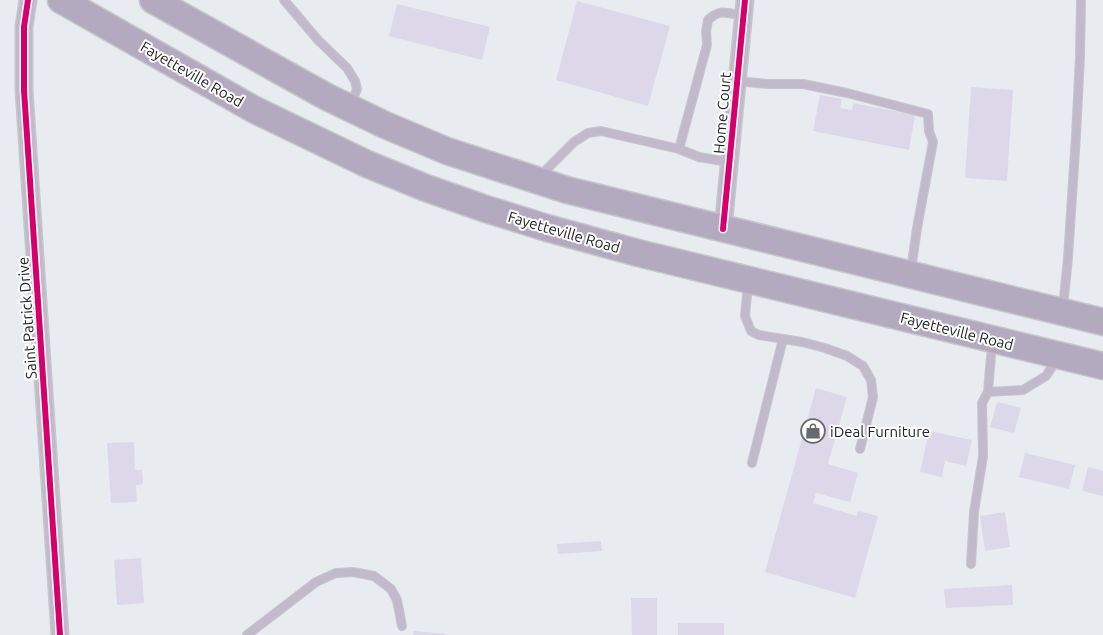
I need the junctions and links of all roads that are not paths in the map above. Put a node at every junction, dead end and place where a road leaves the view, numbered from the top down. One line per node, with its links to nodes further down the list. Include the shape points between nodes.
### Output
1 (28, 0): 26 (street, Saint Patrick Drive, via 24,27 24,90)
2 (61, 0): 14 (highway, Fayetteville Road, via 311,138 426,188 547,228)
3 (153, 0): 8 (highway)
4 (284, 0): 8 (lane, via 356,81 357,90)
5 (1081, 0): 15 (lane, via 1076,136)
6 (744, 8): 7 (street, Home Court); 9 (lane, via 716,12 708,20 707,45)
7 (737, 80): 10 (street, Home Court); 13 (lane, via 803,84 928,114 929,131 934,142)
8 (350, 108): 11 (highway, via 447,151)
9 (679, 150): 10 (lane, via 699,158); 11 (lane, via 601,131 588,133 574,142)
10 (730, 162): 12 (street, Home Court)
11 (536, 180): 12 (highway)
12 (723, 229): 13 (highway)
13 (911, 275): 15 (highway)
14 (748, 280): 17 (lane, via 745,316 751,331); 18 (highway, Fayetteville Road)
15 (1062, 312): 16 (highway)
16 (1103, 322)
17 (783, 339): 22 (lane, via 825,348 863,366 871,380 873,397); 23 (lane)
18 (993, 340): 19 (highway, Fayetteville Road); 21 (lane)
19 (1059, 356): 20 (highway, Fayetteville Road); 21 (lane, via 1046,376 1023,390)
20 (1103, 366)
21 (988, 392): 24 (lane, via 982,403 983,456 974,512)
22 (860, 449)
23 (752, 463)
24 (971, 564)
25 (402, 626): 27 (lane, via 397,600 391,589 374,576 353,572 336,573 316,582)
26 (60, 635)
27 (247, 635)

